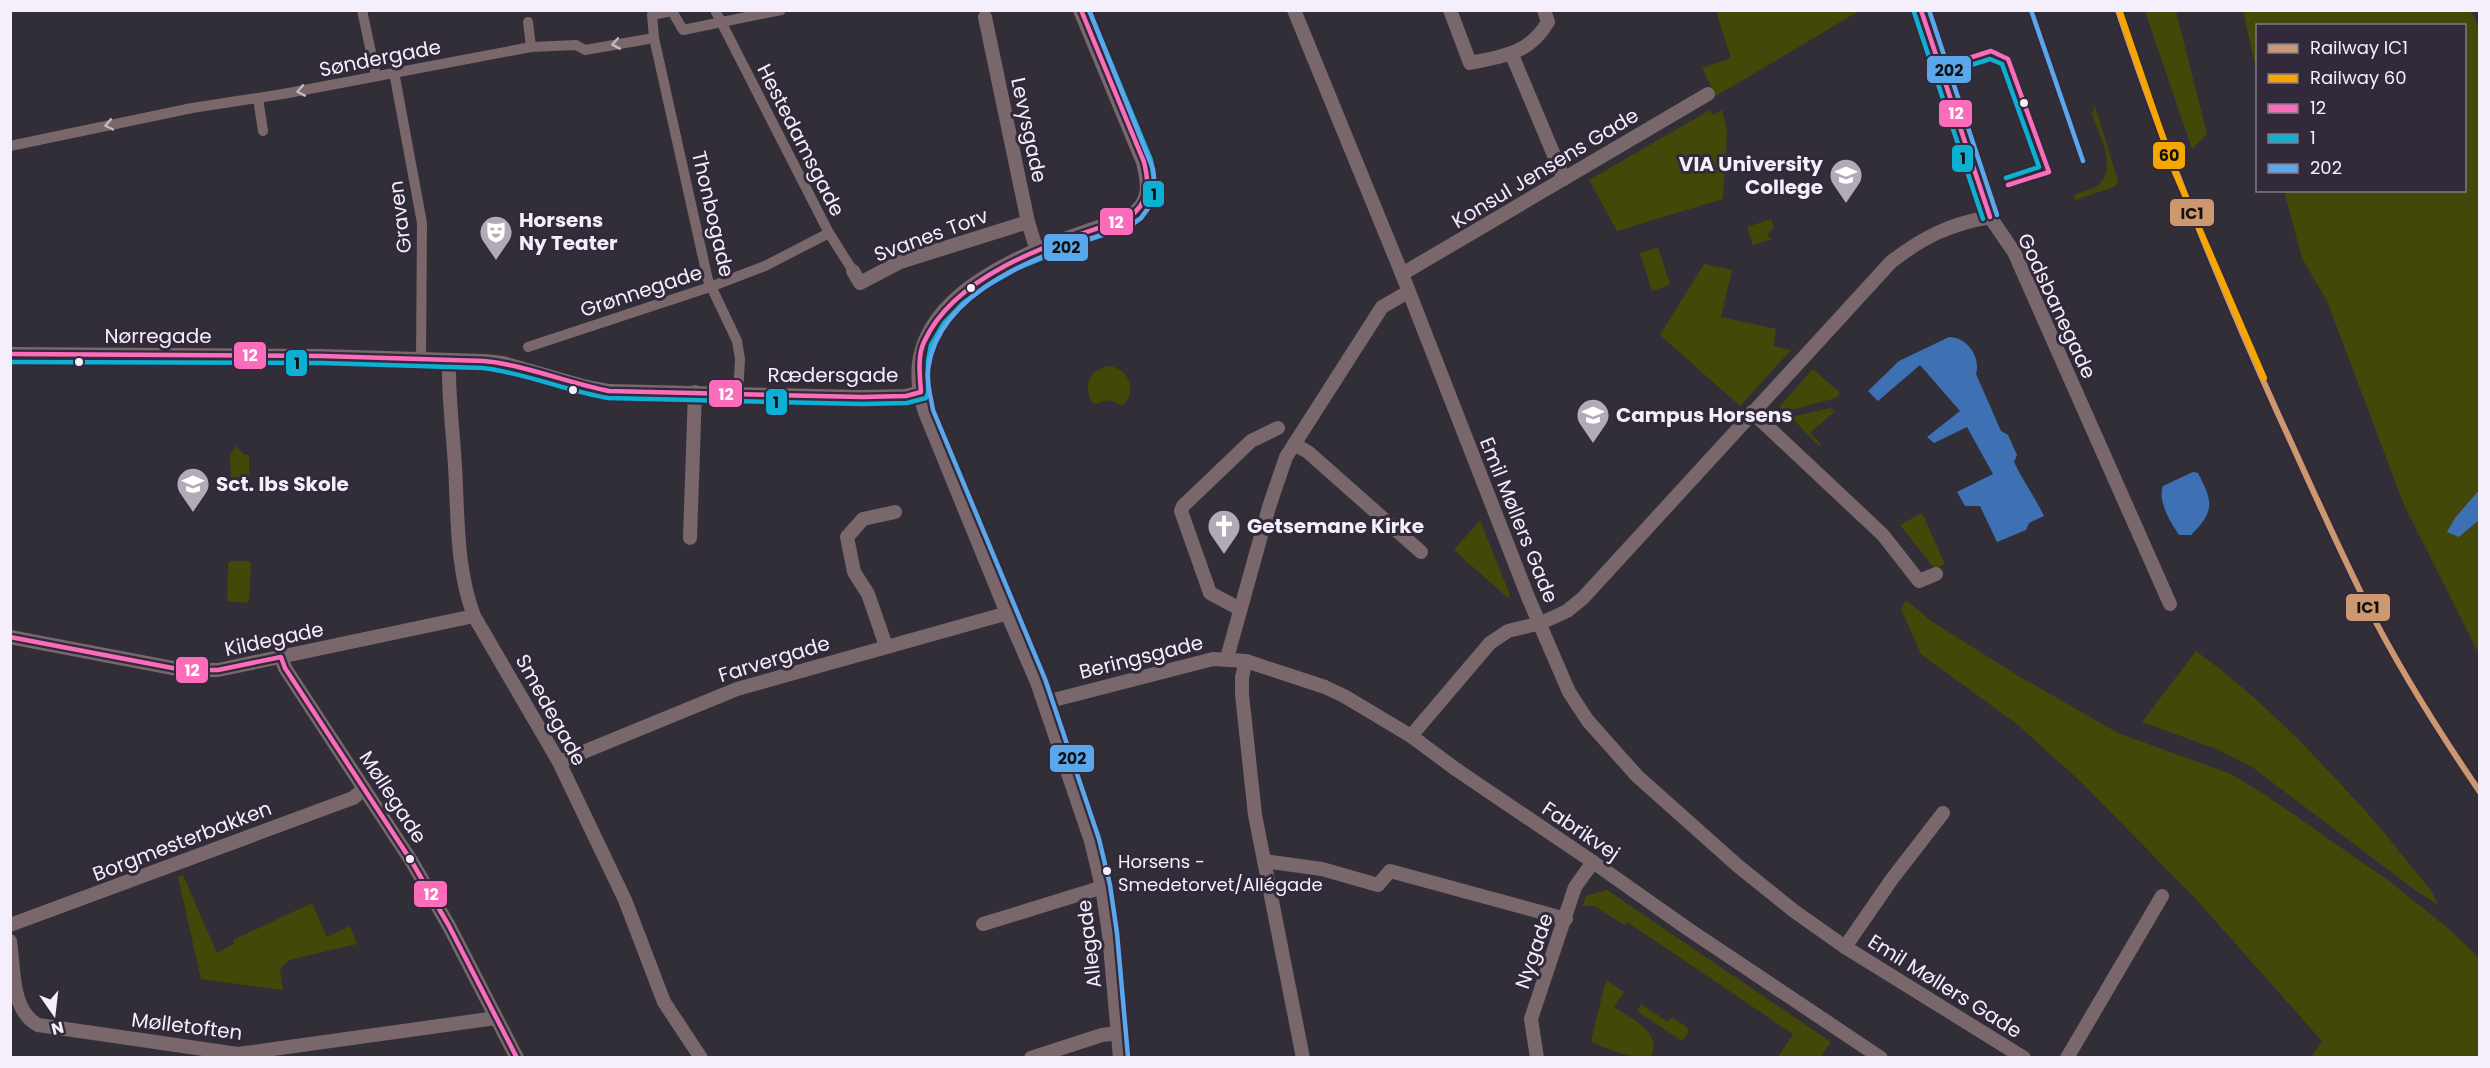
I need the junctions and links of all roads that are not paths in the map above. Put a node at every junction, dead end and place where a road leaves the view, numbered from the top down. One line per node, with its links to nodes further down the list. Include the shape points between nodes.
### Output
1 (362, 10): 17 (street)
2 (715, 10): 12 (street, Hestedamsgade)
3 (781, 10): 12 (street)
4 (1081, 10): 26 (street, Allegade, via 1144,162 1149,186 1147,201 1135,214)
5 (1294, 10): 28 (street, Emil Møllers Gade)
6 (1450, 10): 15 (street, via 1470,63)
7 (1544, 10): 15 (street, via 1548,22 1539,37)
8 (1922, 10): 23 (street, Godsbanegade)
9 (649, 13): 12 (street, via 672,11 683,30); 13 (street)
10 (985, 14): 24 (street, Levysgade)
11 (528, 22): 14 (street)
12 (721, 22): 25 (street, Hestedamsgade)
13 (654, 38): 14 (street, Søndergade, one-way to 14, via 585,50 576,45); 29 (street, Thonbogade)
14 (531, 47): 16 (street, Søndergade)
15 (1512, 55): 22 (street)
16 (394, 72): 17 (street, Søndergade); 33 (street, Graven, via 422,223)
17 (376, 76): 19 (street, Søndergade, one-way to 19)
18 (1708, 94): 22 (street, Konsul Jensens Gade)
19 (258, 98): 20 (street); 21 (street, Søndergade, one-way to 21)
20 (263, 131)
21 (10, 146)
22 (1564, 179): 28 (street, Konsul Jensens Gade)
23 (1990, 216): 39 (street, via 1947,227 1913,245 1892,262); 46 (street, Godsbanegade, via 2014,252)
24 (1028, 222): 26 (street, Levysgade); 27 (street, Svanes Torv, via 900,262 860,283)
25 (829, 233): 27 (street, Hestedamsgade); 29 (street, Grønnegade, via 765,266)
26 (1036, 251): 37 (street, Allegade, via 996,271 960,297 935,322 921,356)
27 (854, 271)
28 (1402, 274): 30 (street, Emil Møllers Gade)
29 (710, 287): 31 (street, Grønnegade); 38 (street, Thonbogade, via 737,341)
30 (1408, 292): 41 (street, via 1382,307); 50 (street, Emil Møllers Gade)
31 (528, 347)
32 (10, 354): 33 (street, Nørregade)
33 (421, 360): 34 (street, Nørregade)
34 (449, 360): 35 (street, Nørregade, via 503,363); 49 (street, Smedegade, via 460,552 464,585)
35 (566, 381): 36 (street, Rædersgade, via 609,391)
36 (695, 392): 38 (street, Rædersgade); 43 (street)
37 (921, 392): 38 (street, Rædersgade, via 862,397); 48 (street, Allegade)
38 (738, 394)
39 (1752, 412): 45 (street, via 1883,535 1919,581); 50 (street, via 1583,598 1567,611)
40 (1278, 428): 47 (street, via 1251,441 1181,511 1210,593)
41 (1296, 441): 44 (street); 47 (street, via 1286,457 1269,507)
42 (896, 512): 52 (street, via 862,519 847,537 854,572 868,594)
43 (690, 538)
44 (1421, 552)
45 (1936, 574)
46 (2170, 604)
47 (1240, 609): 54 (street)
48 (1008, 613): 52 (street, Farvergade); 56 (street, Allegade)
49 (474, 616): 53 (street, Kildegade); 58 (street, Smedegade)
50 (1540, 623): 57 (street, via 1508,631 1490,644); 69 (street, Emil Møllers Gade, via 1569,692 1588,721 1636,776 1738,866)
51 (10, 637): 53 (street, Kildegade, via 183,670 218,670)
52 (886, 646): 58 (street, Farvergade, via 737,689)
53 (282, 657): 59 (street, Møllegade, via 285,668)
54 (1227, 658): 55 (street, Beringsgade); 56 (street, Beringsgade)
55 (1246, 661): 57 (street, Fabrikvej, via 1325,687); 61 (street, via 1242,694)
56 (1046, 702): 63 (street, Allegade, via 1092,841)
57 (1411, 736): 62 (street, Fabrikvej)
58 (559, 762): 74 (street, Smedegade, via 625,900 660,994)
59 (364, 789): 67 (street, Borgmesterbakken, via 353,798); 70 (street, Møllegade, via 412,862)
60 (1943, 813): 69 (street, Emil Møllers Gade)
61 (1264, 861): 65 (street, via 1322,869 1378,885 1390,871); 77 (street)
62 (1593, 862): 65 (street, Nygade, via 1575,887); 79 (street, Fabrikvej)
63 (1103, 887): 66 (street); 71 (street, Allegade)
64 (2162, 896): 81 (street)
65 (1566, 919): 78 (street, Nygade, via 1531,1019)
66 (983, 924)
67 (10, 925)
68 (10, 940): 72 (street, Mølletoften, via 20,1004 29,1020 38,1025)
69 (1845, 947): 80 (street, Emil Møllers Gade)
70 (496, 1018): 72 (street, Mølletoften); 73 (street, Møllegade)
71 (1119, 1033): 75 (street); 76 (street, Allegade)
72 (238, 1056)
73 (517, 1058)
74 (701, 1058)
75 (1031, 1058)
76 (1121, 1058)
77 (1303, 1058)
78 (1537, 1058)
79 (1881, 1058)
80 (2024, 1058)
81 (2067, 1058)

